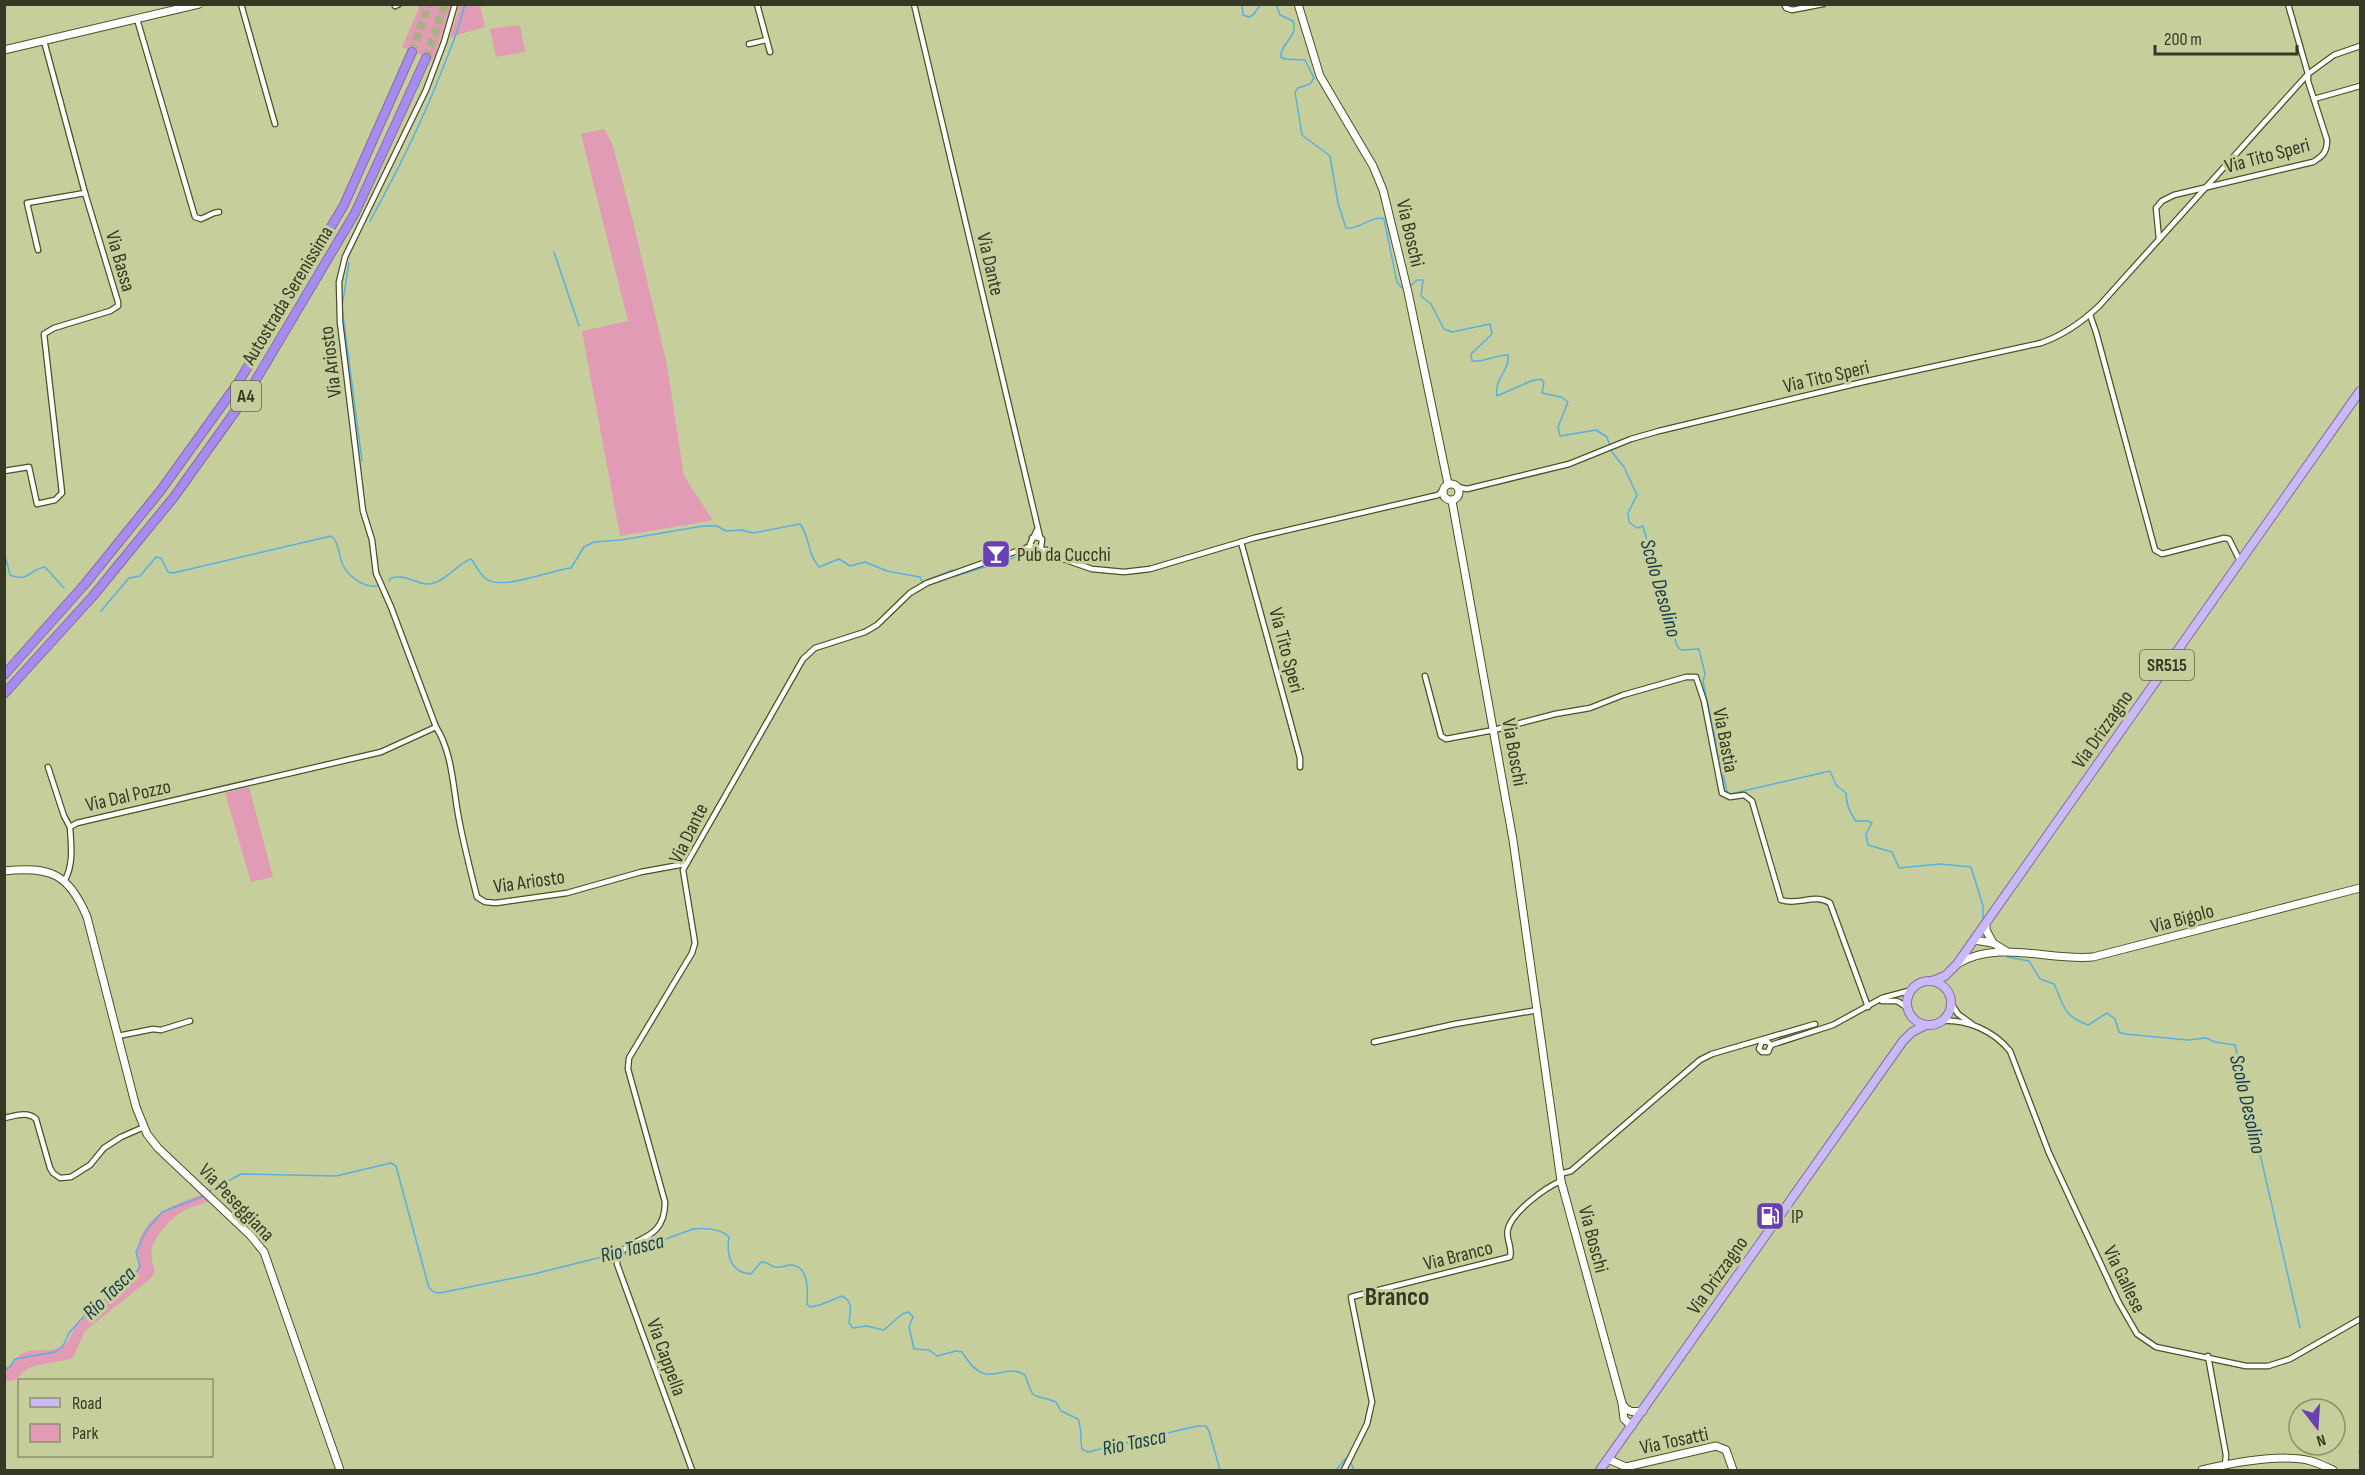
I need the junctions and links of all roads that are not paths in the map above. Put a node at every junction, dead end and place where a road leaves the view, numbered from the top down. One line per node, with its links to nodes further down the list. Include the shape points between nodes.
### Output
1 (199, 4): 10 (street)
2 (240, 4): 22 (street)
3 (455, 4): 44 (street, Via Ariosto, via 426,90 345,258 338,294 363,511 376,573)
4 (757, 4): 11 (street)
5 (914, 4): 33 (street, Via Dante)
6 (1298, 4): 32 (street, Via Boschi, via 1320,76 1383,190 1408,292)
7 (1784, 4): 8 (street, via 1791,10)
8 (1823, 4)
9 (2288, 4): 19 (street)
10 (137, 19): 12 (street); 25 (street, via 195,217 201,219)
11 (766, 39): 13 (street); 17 (street)
12 (44, 41): 15 (street); 24 (street, Via Bassa)
13 (750, 44)
14 (2361, 46): 19 (street, Via Tito Speri, via 2334,55)
15 (4, 50)
16 (412, 52): 41 (highway, Autostrada Serenissima / A4, via 344,205 238,383 85,584)
17 (770, 52)
18 (426, 58): 43 (highway, Autostrada Serenissima / A4, via 355,213 247,395 174,497 101,587)
19 (2308, 74): 21 (street, Via Tito Speri); 23 (street, Via Tito Speri)
20 (2361, 86): 21 (street)
21 (2314, 99): 23 (street, Via Tito Speri, via 2327,140 2323,156 2313,162)
22 (275, 123)
23 (2206, 187): 26 (street, Via Tito Speri); 26 (street, Via Tito Speri, via 2162,201 2156,208)
24 (85, 193): 27 (street, via 27,203); 30 (street, Via Bassa, via 117,306 44,334 63,482 60,498 37,504 29,467)
25 (219, 212)
26 (2159, 239): 28 (street, Via Tito Speri)
27 (38, 250)
28 (2090, 315): 31 (street, Via Tito Speri, via 2059,337 2042,343 1659,431 1563,466); 40 (street, via 2155,550 2162,554 2224,538 2229,539)
29 (2361, 391): 40 (main road, Via Drizzagno / SR515)
30 (4, 471)
31 (1459, 491): 32 (street); 32 (street)
32 (1445, 494): 36 (street); 45 (street, Via Boschi)
33 (1037, 530): 34 (street); 35 (street, Via Dante)
34 (1032, 538): 35 (street); 37 (street)
35 (1041, 540): 38 (street, via 1043,546); 39 (street)
36 (1241, 542): 39 (street, via 1172,563 1124,572 1092,569); 47 (street, Via Tito Speri)
37 (1030, 546): 38 (street); 49 (street, Via Dante, via 927,583 910,593 877,625 815,648 803,659)
38 (1038, 550): 39 (street)
39 (1047, 550)
40 (2240, 561): 53 (main road, Via Drizzagno / SR515)
41 (4, 675)
42 (1425, 676): 45 (street, via 1441,736 1455,738)
43 (4, 694)
44 (436, 727): 48 (street, Via Dal Pozzo, via 381,752 86,819); 49 (street, Via Ariosto, via 449,761 477,897 485,902 567,892)
45 (1494, 730): 63 (street, Via Bastia, via 1590,708 1623,695 1696,677 1722,793 1730,797 1743,795 1752,801 1781,900 1817,898 1830,903); 64 (street, Via Boschi)
46 (48, 767): 48 (street)
47 (1300, 767)
48 (70, 826): 51 (street, Via Dal Pozzo, via 72,855)
49 (685, 864): 78 (street, Via Dante, via 684,886 695,943 629,1058 628,1069 665,1202 665,1216 653,1234)
50 (4, 871): 51 (street, via 44,872)
51 (65, 880): 71 (street, Via Peseggiana, via 81,900 87,917)
52 (2361, 888): 56 (street, Via Bigolo, via 2093,957)
53 (1986, 923): 54 (main road, Via Drizzagno / SR515); 55 (street)
54 (1974, 940): 55 (street, Via Bigolo); 57 (main road, Via Drizzagno / SR515)
55 (1993, 943): 56 (street, Via Bigolo)
56 (2009, 952): 57 (street, Via Bigolo, via 1976,954)
57 (1956, 966): 58 (main road, Via Drizzagno); 60 (main road, Via Drizzagno)
58 (1932, 981): 59 (main road); 60 (main road)
59 (1912, 990): 61 (street); 65 (main road, via 1907,1001)
60 (1949, 993): 62 (main road)
61 (1877, 1002): 63 (street); 65 (street, via 1897,1000)
62 (1951, 1003): 67 (main road); 70 (street, Via Gallese, via 1958,1014)
63 (1868, 1007): 74 (street, via 1833,1025)
64 (1538, 1010): 73 (street); 77 (street, Via Boschi)
65 (1909, 1010): 69 (main road, via 1914,1019); 72 (main road, Via Drizzagno, via 1910,1023)
66 (190, 1021): 71 (street)
67 (1942, 1021): 69 (main road); 70 (street, Via Gallese)
68 (1815, 1024): 77 (street, Via Branco, via 1700,1060)
69 (1926, 1025): 72 (main road, Via Drizzagno)
70 (1977, 1027): 80 (street, Via Gallese, via 2003,1042 2015,1061 2049,1153 2133,1329 2150,1345)
71 (117, 1036): 76 (street, Via Peseggiana)
72 (1903, 1041): 82 (main road, Via Drizzagno)
73 (1374, 1042)
74 (1771, 1045)
75 (4, 1118): 76 (street, via 24,1114 36,1119 50,1168 60,1178 81,1171 104,1148)
76 (144, 1127): 89 (street, Via Peseggiana, via 158,1148 250,1235 268,1260)
77 (1560, 1178): 81 (street, Via Boschi); 88 (street, Via Branco, via 1518,1211 1508,1227 1510,1257 1351,1297 1372,1402 1370,1418)
78 (620, 1254): 90 (street, Via Cappella, via 618,1267)
79 (2361, 1319): 80 (street, Via Gallese, via 2278,1364 2246,1366)
80 (2208, 1356): 87 (street)
81 (1624, 1406): 82 (street, via 1632,1412); 83 (street, Via Boschi); 84 (street, Via Boschi)
82 (1643, 1411): 84 (main road, Via Drizzagno)
83 (1624, 1419): 84 (street); 85 (street, Via Boschi)
84 (1632, 1426): 85 (main road, Via Drizzagno)
85 (1621, 1441): 86 (main road, Via Drizzagno)
86 (1608, 1459): 91 (main road, Via Drizzagno); 92 (street, Via Tosatti, via 1626,1467 1716,1446 1726,1450)
87 (2225, 1465): 93 (street); 94 (street, via 2311,1460)
88 (1345, 1468)
89 (340, 1470)
90 (692, 1470)
91 (1600, 1470)
92 (1733, 1470)
93 (2202, 1470)
94 (2333, 1470)

